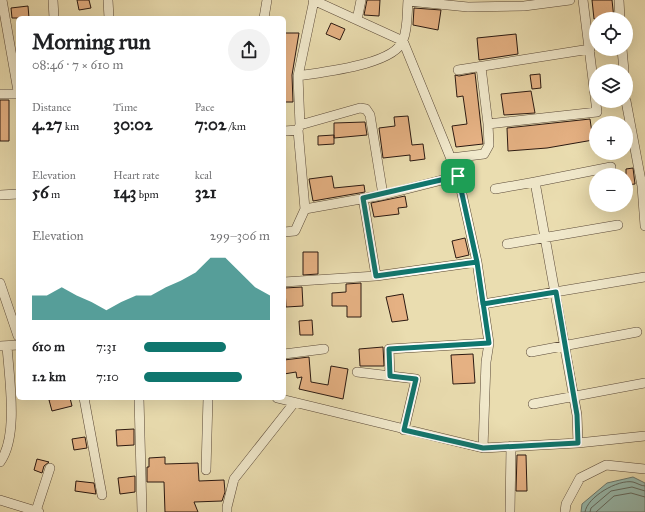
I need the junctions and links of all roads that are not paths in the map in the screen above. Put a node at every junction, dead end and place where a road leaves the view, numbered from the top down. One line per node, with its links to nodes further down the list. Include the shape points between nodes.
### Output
1 (2, 0): 23 (street)
2 (53, 0): 12 (street)
3 (108, 0): 13 (street)
4 (267, 0): 14 (street)
5 (313, 0): 15 (street); 22 (street)
6 (360, 0): 15 (street)
7 (408, 0): 8 (street, via 468,7 524,6); 16 (street)
8 (570, 0)
9 (583, 0): 17 (street)
10 (619, 0): 11 (street)
11 (620, 12)
12 (54, 16)
13 (109, 16)
14 (264, 16)
15 (358, 20): 16 (street)
16 (403, 41): 22 (street, via 392,54 364,64); 30 (street)
17 (589, 42)
18 (589, 49): 20 (street)
19 (591, 56): 27 (street, via 597,112)
20 (481, 67): 21 (street); 27 (street)
21 (458, 70)
22 (298, 76): 28 (street)
23 (16, 81)
24 (16, 93): 25 (street)
25 (0, 94)
26 (627, 108): 34 (street)
27 (488, 124): 30 (street, via 489,145 484,154)
28 (299, 127): 29 (street); 38 (street, via 360,108 366,110 370,115); 40 (street)
29 (286, 131)
30 (451, 158): 32 (street)
31 (610, 167): 33 (street)
32 (458, 176): 38 (street); 46 (street)
33 (535, 182): 35 (street); 44 (street)
34 (643, 186): 42 (street)
35 (495, 189)
36 (16, 194): 37 (street)
37 (0, 195)
38 (383, 195): 39 (street)
39 (363, 198): 40 (street); 47 (street)
40 (305, 209): 43 (street, via 295,231)
41 (618, 225): 44 (street)
42 (645, 226)
43 (286, 232)
44 (546, 237): 45 (street); 51 (street)
45 (507, 244)
46 (477, 262): 47 (street); 52 (street)
47 (376, 276): 49 (street)
48 (645, 277): 51 (street)
49 (286, 282)
50 (0, 283): 53 (street)
51 (556, 292): 52 (street); 58 (street)
52 (483, 304): 55 (street)
53 (16, 330)
54 (637, 332): 58 (street)
55 (489, 343): 63 (street, via 389,349); 76 (street)
56 (16, 345): 57 (street)
57 (4, 346): 77 (street, via 11,432 8,447)
58 (564, 346): 60 (street); 65 (street)
59 (324, 349): 61 (street)
60 (531, 352)
61 (286, 354)
62 (357, 372): 63 (street)
63 (390, 376): 72 (street, via 416,379)
64 (645, 383): 65 (street)
65 (573, 396): 71 (street); 74 (street)
66 (84, 400): 81 (street)
67 (139, 400): 84 (street)
68 (208, 400): 80 (street)
69 (284, 400): 70 (street)
70 (294, 403): 72 (street); 85 (street, via 234,479 226,507)
71 (533, 404)
72 (404, 430): 76 (street)
73 (645, 436): 74 (street)
74 (578, 443): 75 (street)
75 (511, 446): 76 (street); 86 (street)
76 (483, 448)
77 (0, 462)
78 (50, 468): 83 (street)
79 (645, 469): 87 (street, via 606,465 580,478 566,504)
80 (206, 470)
81 (102, 494)
82 (0, 500): 83 (street)
83 (38, 511)
84 (142, 512)
85 (227, 512)
86 (510, 512)
87 (565, 512)

